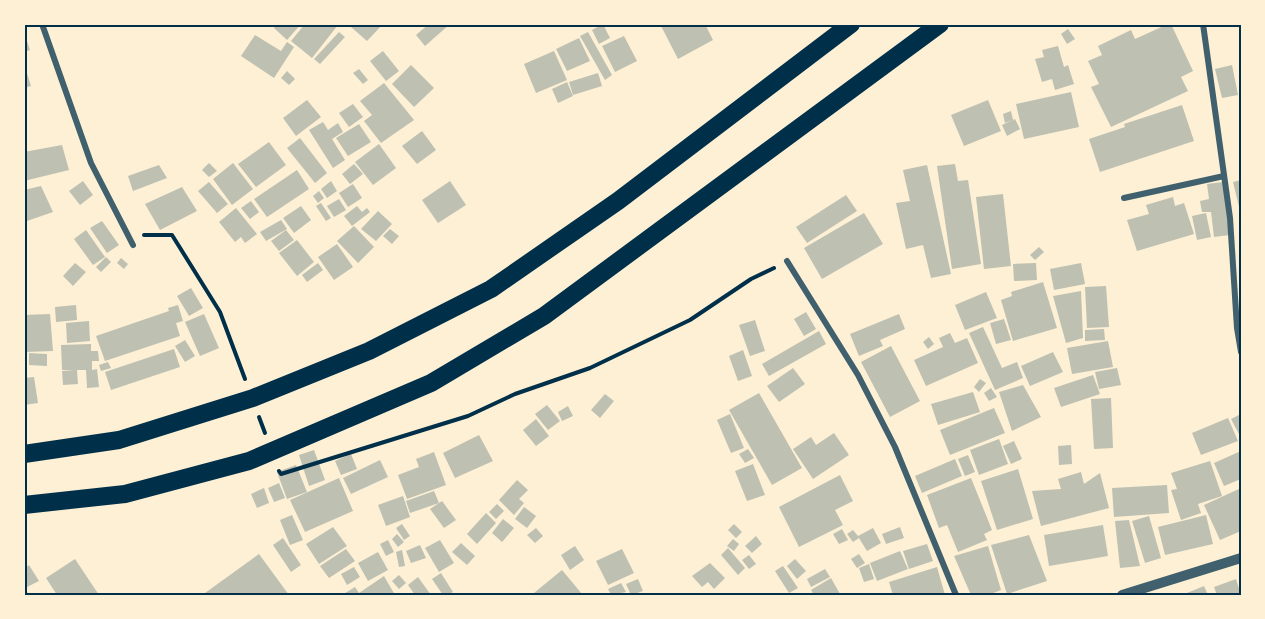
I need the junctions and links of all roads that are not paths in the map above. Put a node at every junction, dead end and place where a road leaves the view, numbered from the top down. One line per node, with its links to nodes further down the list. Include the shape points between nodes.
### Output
1 (42, 24): 7 (street, via 91,163)
2 (851, 24): 10 (highway, via 618,201 491,289 369,351 254,398 119,440)
3 (940, 24): 11 (highway, via 544,316 431,383 249,461 125,494)
4 (1203, 24): 5 (street)
5 (1224, 176): 6 (street); 9 (street)
6 (1124, 198)
7 (133, 245)
8 (786, 261): 13 (street, via 858,375 895,447)
9 (1241, 352)
10 (24, 454)
11 (24, 506)
12 (1241, 558): 14 (street)
13 (956, 595)
14 (1122, 595)

